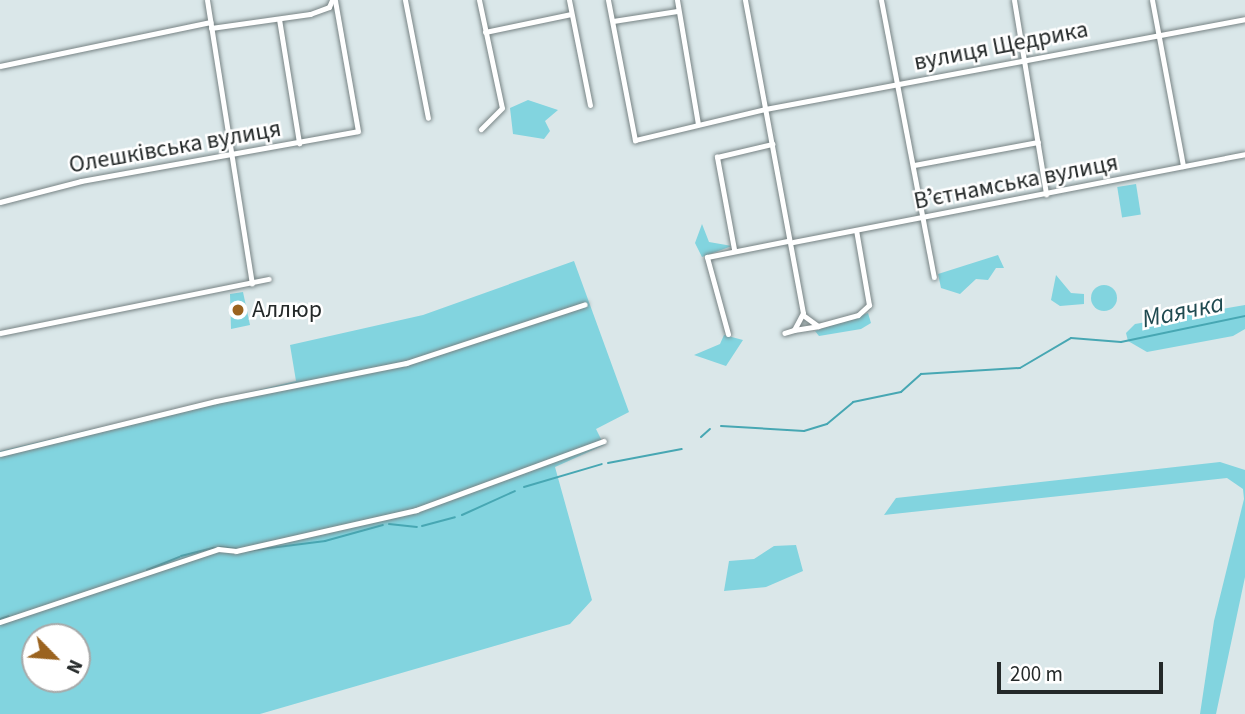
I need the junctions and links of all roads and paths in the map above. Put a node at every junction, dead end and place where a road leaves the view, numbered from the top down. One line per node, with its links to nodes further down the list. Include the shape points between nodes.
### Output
1 (207, 0): 17 (street)
2 (333, 0): 14 (street, via 321,11); 29 (street, Олешківська вулиця, via 358,131)
3 (405, 0): 25 (street)
4 (479, 0): 18 (street)
5 (569, 0): 13 (street)
6 (608, 0): 16 (street)
7 (677, 0): 12 (street)
8 (745, 0): 24 (street)
9 (881, 0): 22 (street)
10 (1014, 0): 20 (street)
11 (1152, 0): 19 (street)
12 (677, 11): 16 (street); 26 (street)
13 (571, 14): 18 (street); 23 (street)
14 (279, 19): 17 (street); 29 (street)
15 (1245, 19): 19 (street, вулиця Щедрика)
16 (613, 21): 26 (street, вулиця Щедрика, via 633,139)
17 (210, 25): 21 (street); 31 (street, via 231,140)
18 (485, 32): 27 (street, via 502,108 495,121)
19 (1158, 34): 20 (street, вулиця Щедрика); 34 (street)
20 (1025, 60): 22 (street, вулиця Щедрика); 28 (street)
21 (0, 66)
22 (895, 84): 24 (street, вулиця Щедрика); 33 (street)
23 (590, 105)
24 (765, 109): 26 (street, вулиця Щедрика); 30 (street)
25 (428, 118)
26 (698, 124)
27 (481, 130)
28 (1038, 142): 33 (street); 35 (street)
29 (299, 143): 31 (street, Олешківська вулиця)
30 (772, 144): 39 (street); 40 (street, via 718,155)
31 (228, 154): 36 (street, Олешківська вулиця); 43 (street)
32 (1245, 154): 34 (street, Вʼєтнамська вулиця)
33 (914, 165): 37 (street)
34 (1183, 166): 35 (street, Вʼєтнамська вулиця)
35 (1046, 194): 37 (street, Вʼєтнамська вулиця)
36 (0, 202)
37 (923, 217): 38 (street, Вʼєтнамська вулиця); 41 (street)
38 (856, 230): 39 (street, Вʼєтнамська вулиця); 46 (street, via 869,305 864,313)
39 (790, 242): 40 (street, Вʼєтнамська вулиця); 45 (street)
40 (734, 249): 50 (street, via 707,257)
41 (934, 277)
42 (269, 279): 43 (street)
43 (252, 283): 48 (street)
44 (585, 304): 52 (street, via 406,363 216,401)
45 (803, 313): 46 (street); 47 (street)
46 (818, 326): 47 (street)
47 (794, 330): 49 (street)
48 (0, 333)
49 (784, 333)
50 (728, 334)
51 (604, 441): 53 (street, via 409,512 194,556 66,604)
52 (0, 454)
53 (0, 622)

